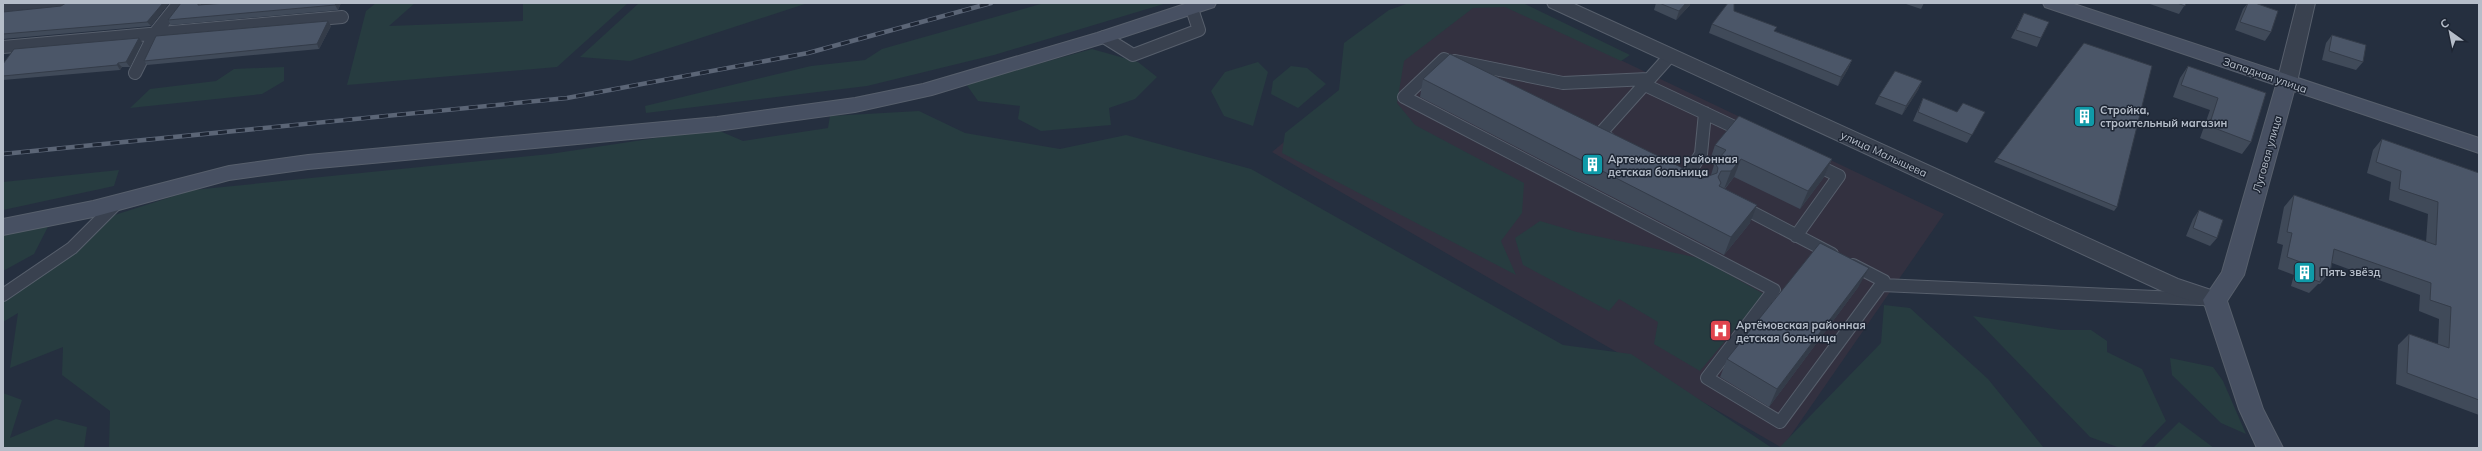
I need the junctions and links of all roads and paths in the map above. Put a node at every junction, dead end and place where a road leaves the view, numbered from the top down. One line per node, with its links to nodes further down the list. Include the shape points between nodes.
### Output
1 (64, 3): 7 (lane)
2 (179, 3): 9 (lane)
3 (1556, 3): 11 (street, улица Малышева)
4 (2052, 3): 16 (main road, Западная улица)
5 (2306, 3): 16 (street, Луговая улица)
6 (1199, 6): 26 (main road, via 925,90 855,105 717,124 568,140 308,162 229,173)
7 (3, 9)
8 (342, 16): 9 (lane)
9 (155, 33): 10 (lane); 13 (lane)
10 (3, 47)
11 (1670, 56): 15 (lane); 31 (street, улица Малышева, via 2170,285)
12 (1444, 59): 14 (lane); 15 (lane, via 1563,83); 29 (lane, via 1404,97 1774,290 1707,378 1780,422)
13 (135, 73)
14 (1487, 79)
15 (1646, 82): 17 (lane); 19 (lane, via 1596,132)
16 (2287, 82): 20 (main road, Западная улица); 31 (main road, Луговая улица, via 2233,275)
17 (1705, 113): 18 (lane); 23 (lane, via 1701,154)
18 (1754, 136)
19 (1620, 144)
20 (2479, 146)
21 (1804, 159): 28 (lane, via 1839,176)
22 (1673, 172): 23 (lane)
23 (1686, 178): 24 (lane)
24 (1698, 184)
25 (1726, 199): 28 (lane)
26 (118, 202): 27 (main road); 30 (lane, via 72,248)
27 (3, 227)
28 (1796, 236): 29 (lane, via 1884,282)
29 (1882, 285): 31 (lane)
30 (3, 295)
31 (2215, 300): 32 (main road, via 2251,409)
32 (2270, 448)

